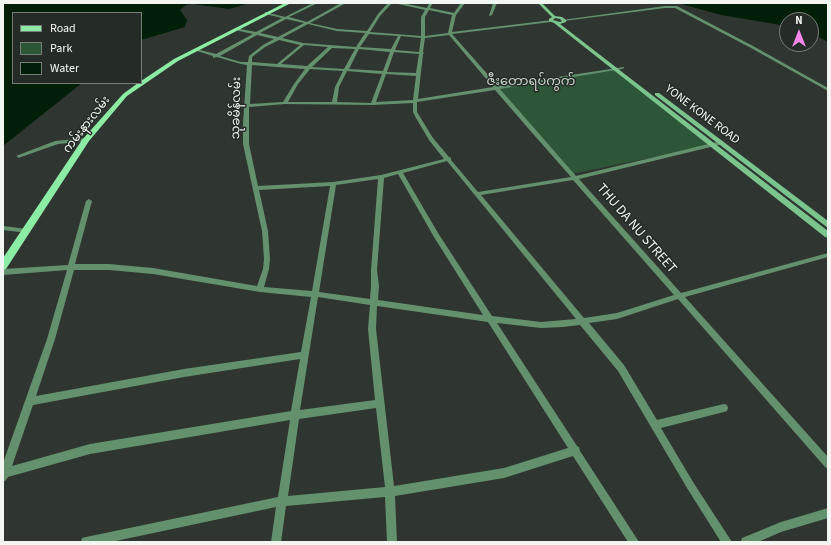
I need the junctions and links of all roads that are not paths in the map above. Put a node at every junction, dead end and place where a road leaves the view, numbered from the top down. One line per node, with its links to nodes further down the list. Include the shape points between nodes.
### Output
1 (289, 3): 10 (main road, ကမ်းနားလမ်း)
2 (316, 3): 13 (street)
3 (344, 3): 15 (street, သုခမိန်လမ်း)
4 (390, 3): 17 (street)
5 (396, 3): 9 (street)
6 (462, 3): 11 (street)
7 (496, 3): 12 (street)
8 (540, 3): 14 (street)
9 (429, 6): 11 (street); 21 (street, via 423,17)
10 (266, 13): 13 (street); 16 (main road, ကမ်းနားလမ်း)
11 (455, 14): 19 (street)
12 (490, 15)
13 (285, 18): 15 (street); 18 (street)
14 (557, 21): 19 (street); 33 (street); 40 (street, via 665,6 676,7)
15 (304, 23): 17 (street); 22 (street, သုခမိန်လမ်း)
16 (236, 29): 18 (street); 26 (main road, ကမ်းနားလမ်း)
17 (367, 33): 20 (street); 25 (street)
18 (255, 34): 22 (street); 29 (street)
19 (450, 34): 21 (street); 39 (street, THU DA NU STREET)
20 (400, 35): 21 (street); 27 (street)
21 (423, 37): 28 (street)
22 (275, 39): 23 (street); 30 (street, သုခမိန်လမ်း, via 254,52)
23 (303, 44): 24 (street); 31 (street)
24 (331, 47): 25 (street); 32 (street)
25 (357, 49): 27 (street); 34 (street)
26 (196, 50): 29 (street); 37 (main road, ကမ်းနားလမ်း)
27 (392, 52): 28 (street); 35 (street)
28 (422, 53): 36 (street)
29 (214, 57): 30 (street)
30 (248, 64): 31 (street); 45 (street, သုခမိန်လမ်း)
31 (278, 66): 32 (street)
32 (308, 68): 34 (street); 42 (street)
33 (619, 69): 39 (street); 47 (street, YONE KONE ROAD); 48 (street)
34 (345, 71): 35 (street); 43 (street)
35 (384, 73): 36 (street); 44 (street)
36 (419, 75): 41 (street)
37 (142, 82)
38 (140, 84): 46 (main road, ကမ်းနားလမ်း, via 125,95)
39 (497, 89): 41 (street); 53 (street, THU DA NU STREET)
40 (828, 90)
41 (415, 101): 44 (street); 50 (street, via 418,118 431,139)
42 (285, 104): 43 (street); 45 (street)
43 (334, 104): 44 (street)
44 (373, 104)
45 (247, 106): 55 (street, သုခမိန်လမ်း, via 246,144)
46 (86, 140): 49 (street, via 58,142); 62 (main road, ကမ်းနားလမ်း)
47 (721, 143): 48 (street); 58 (street, YONE KONE ROAD)
48 (713, 145): 53 (street); 59 (street)
49 (19, 156)
50 (449, 159): 51 (street); 56 (street)
51 (400, 173): 52 (street); 72 (street, via 436,235)
52 (381, 178): 54 (street); 71 (street)
53 (575, 178): 56 (street); 70 (street, THU DA NU STREET)
54 (333, 184): 55 (street); 69 (street)
55 (256, 188): 68 (street, သုခမိန်လမ်း, via 266,231 266,269)
56 (476, 194): 73 (street)
57 (89, 201): 66 (street)
58 (796, 201): 59 (street); 60 (street, YONE KONE ROAD)
59 (787, 203): 63 (street)
60 (828, 225)
61 (3, 228): 62 (street)
62 (27, 231): 65 (main road, ကမ်းနားလမ်း)
63 (828, 235)
64 (828, 255): 70 (street)
65 (3, 266)
66 (70, 267): 67 (street); 68 (street, via 153,271); 75 (street, via 51,339)
67 (3, 272)
68 (260, 289): 69 (street)
69 (314, 294): 71 (street); 74 (street)
70 (679, 296): 73 (street, via 617,316); 81 (street, THU DA NU STREET)
71 (374, 303): 72 (street); 76 (street, via 372,329)
72 (491, 319): 73 (street, via 541,324); 80 (street)
73 (583, 322): 79 (street, via 621,368)
74 (305, 354): 75 (street); 78 (street)
75 (30, 401): 82 (street)
76 (380, 403): 78 (street); 83 (street)
77 (724, 408): 79 (street)
78 (295, 415): 82 (street, via 90,449); 84 (street)
79 (655, 424): 90 (street)
80 (576, 450): 83 (street, via 504,473); 89 (street)
81 (828, 464)
82 (4, 475)
83 (390, 492): 84 (street); 88 (street)
84 (282, 500): 86 (street); 87 (street)
85 (828, 513): 91 (street, via 781,527)
86 (86, 542)
87 (276, 542)
88 (392, 542)
89 (634, 542)
90 (727, 542)
91 (746, 542)

